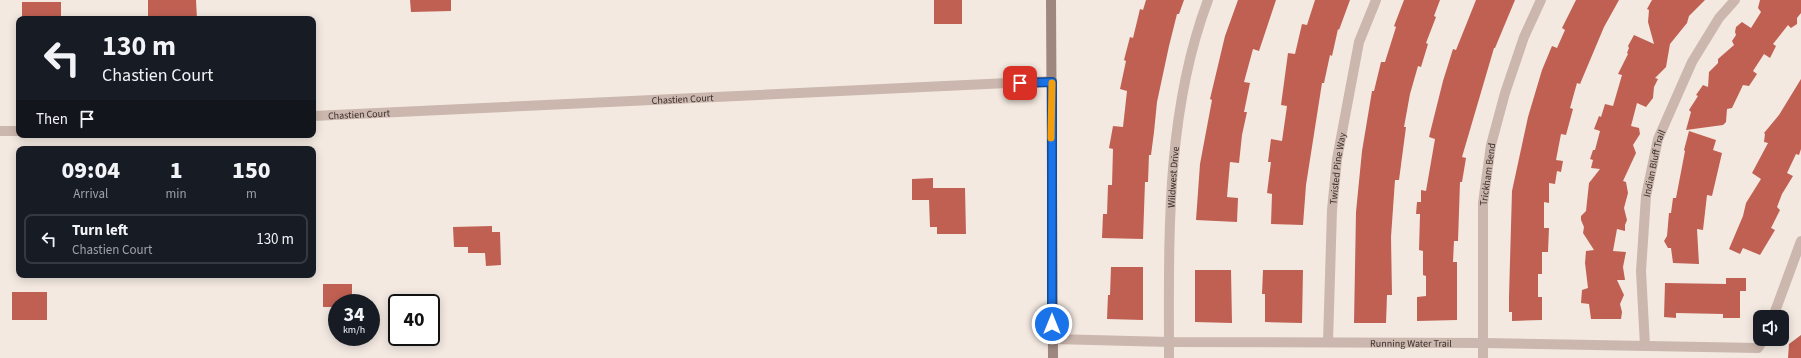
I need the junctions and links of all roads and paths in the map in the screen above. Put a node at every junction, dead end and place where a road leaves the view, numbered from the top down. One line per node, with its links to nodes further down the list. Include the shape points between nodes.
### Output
1 (1051, 0): 6 (street)
2 (1208, 0): 13 (street, Wildwest Drive, via 1187,72 1173,167)
3 (1376, 0): 14 (street, Twisted Pine Way, via 1359,42 1337,159 1332,210)
4 (1541, 0): 15 (street, Trickham Bend, via 1524,37 1504,93 1491,145 1483,204)
5 (1735, 0): 16 (street, Indian Bluff Trail, via 1719,18 1692,62 1658,140 1646,196 1642,248)
6 (1052, 82): 7 (street, Chastien Court); 12 (street)
7 (316, 116)
8 (0, 131): 9 (street)
9 (16, 131)
10 (1801, 241): 11 (street)
11 (1776, 310)
12 (1052, 339): 13 (street, Running Water Trail); 18 (street)
13 (1169, 342): 14 (street, Running Water Trail); 19 (street, Wildwest Drive)
14 (1328, 342): 15 (street, Running Water Trail)
15 (1483, 343): 16 (street, Running Water Trail); 20 (street, Trickham Bend)
16 (1645, 346): 17 (street, Running Water Trail)
17 (1759, 346)
18 (1053, 358)
19 (1169, 358)
20 (1483, 358)

